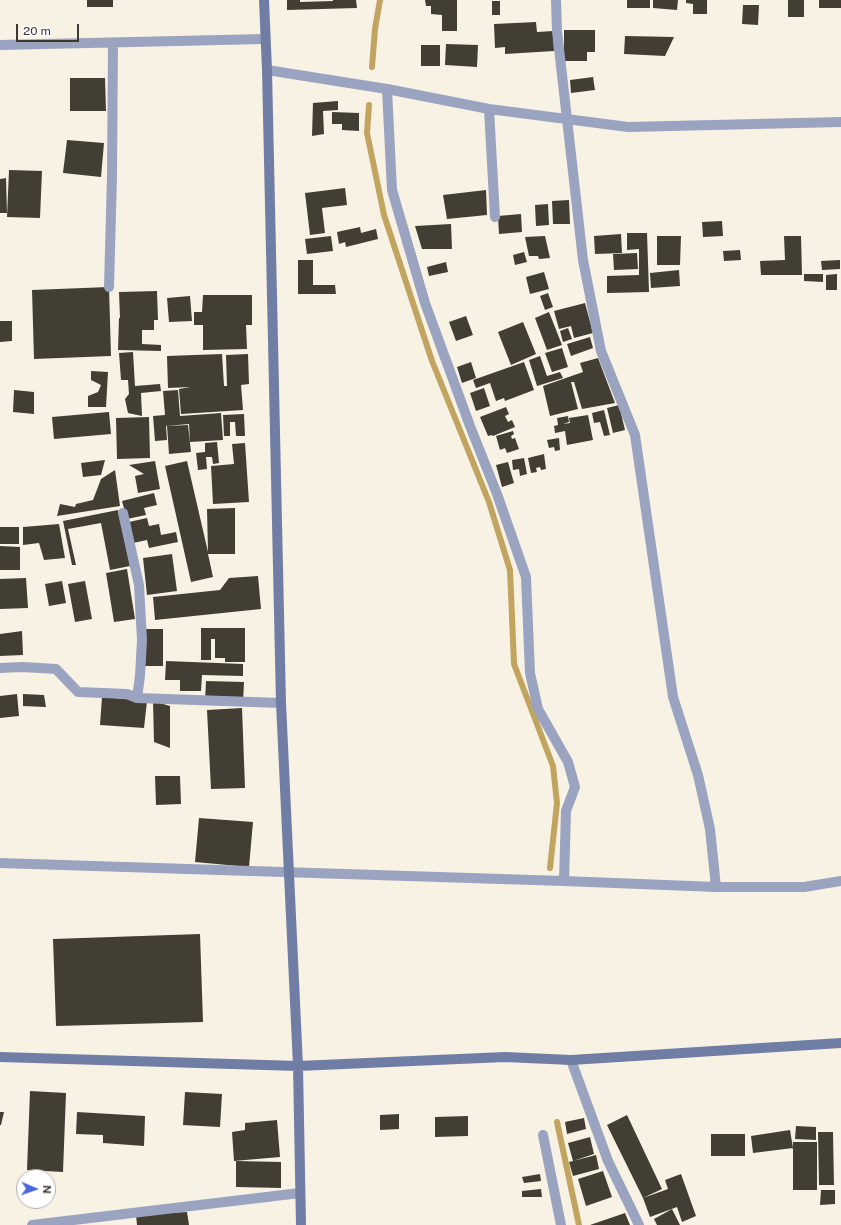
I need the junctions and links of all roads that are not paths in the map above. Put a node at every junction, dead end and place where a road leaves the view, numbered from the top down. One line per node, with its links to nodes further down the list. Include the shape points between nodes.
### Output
1 (264, 0): 3 (main road)
2 (556, 0): 9 (street)
3 (265, 39): 4 (street); 6 (main road)
4 (113, 42): 5 (street); 12 (street)
5 (0, 45)
6 (267, 70): 7 (street); 16 (main road)
7 (386, 89): 8 (street); 19 (street, via 392,190 425,303 526,578 530,673 538,709 568,762 575,787 566,811)
8 (489, 109): 9 (street); 11 (street)
9 (567, 120): 10 (street, via 628,127); 21 (street, via 583,260 601,351 635,434 673,697 698,774 710,829)
10 (841, 122)
11 (494, 217)
12 (109, 287)
13 (123, 514): 15 (street, via 139,585 142,640)
14 (0, 668): 15 (street, via 56,669 78,692 127,694)
15 (137, 698): 16 (street)
16 (281, 703): 18 (main road)
17 (0, 863): 18 (street)
18 (289, 872): 19 (street); 25 (main road)
19 (564, 881): 21 (street)
20 (841, 881): 21 (street, via 804,887)
21 (716, 887)
22 (841, 1043): 24 (main road)
23 (0, 1057): 25 (main road)
24 (571, 1060): 25 (main road, via 506,1057); 31 (street, via 608,1161)
25 (298, 1066): 27 (main road)
26 (543, 1135): 30 (street)
27 (300, 1193): 28 (street); 29 (main road)
28 (32, 1225)
29 (300, 1225)
30 (561, 1225)
31 (639, 1225)

